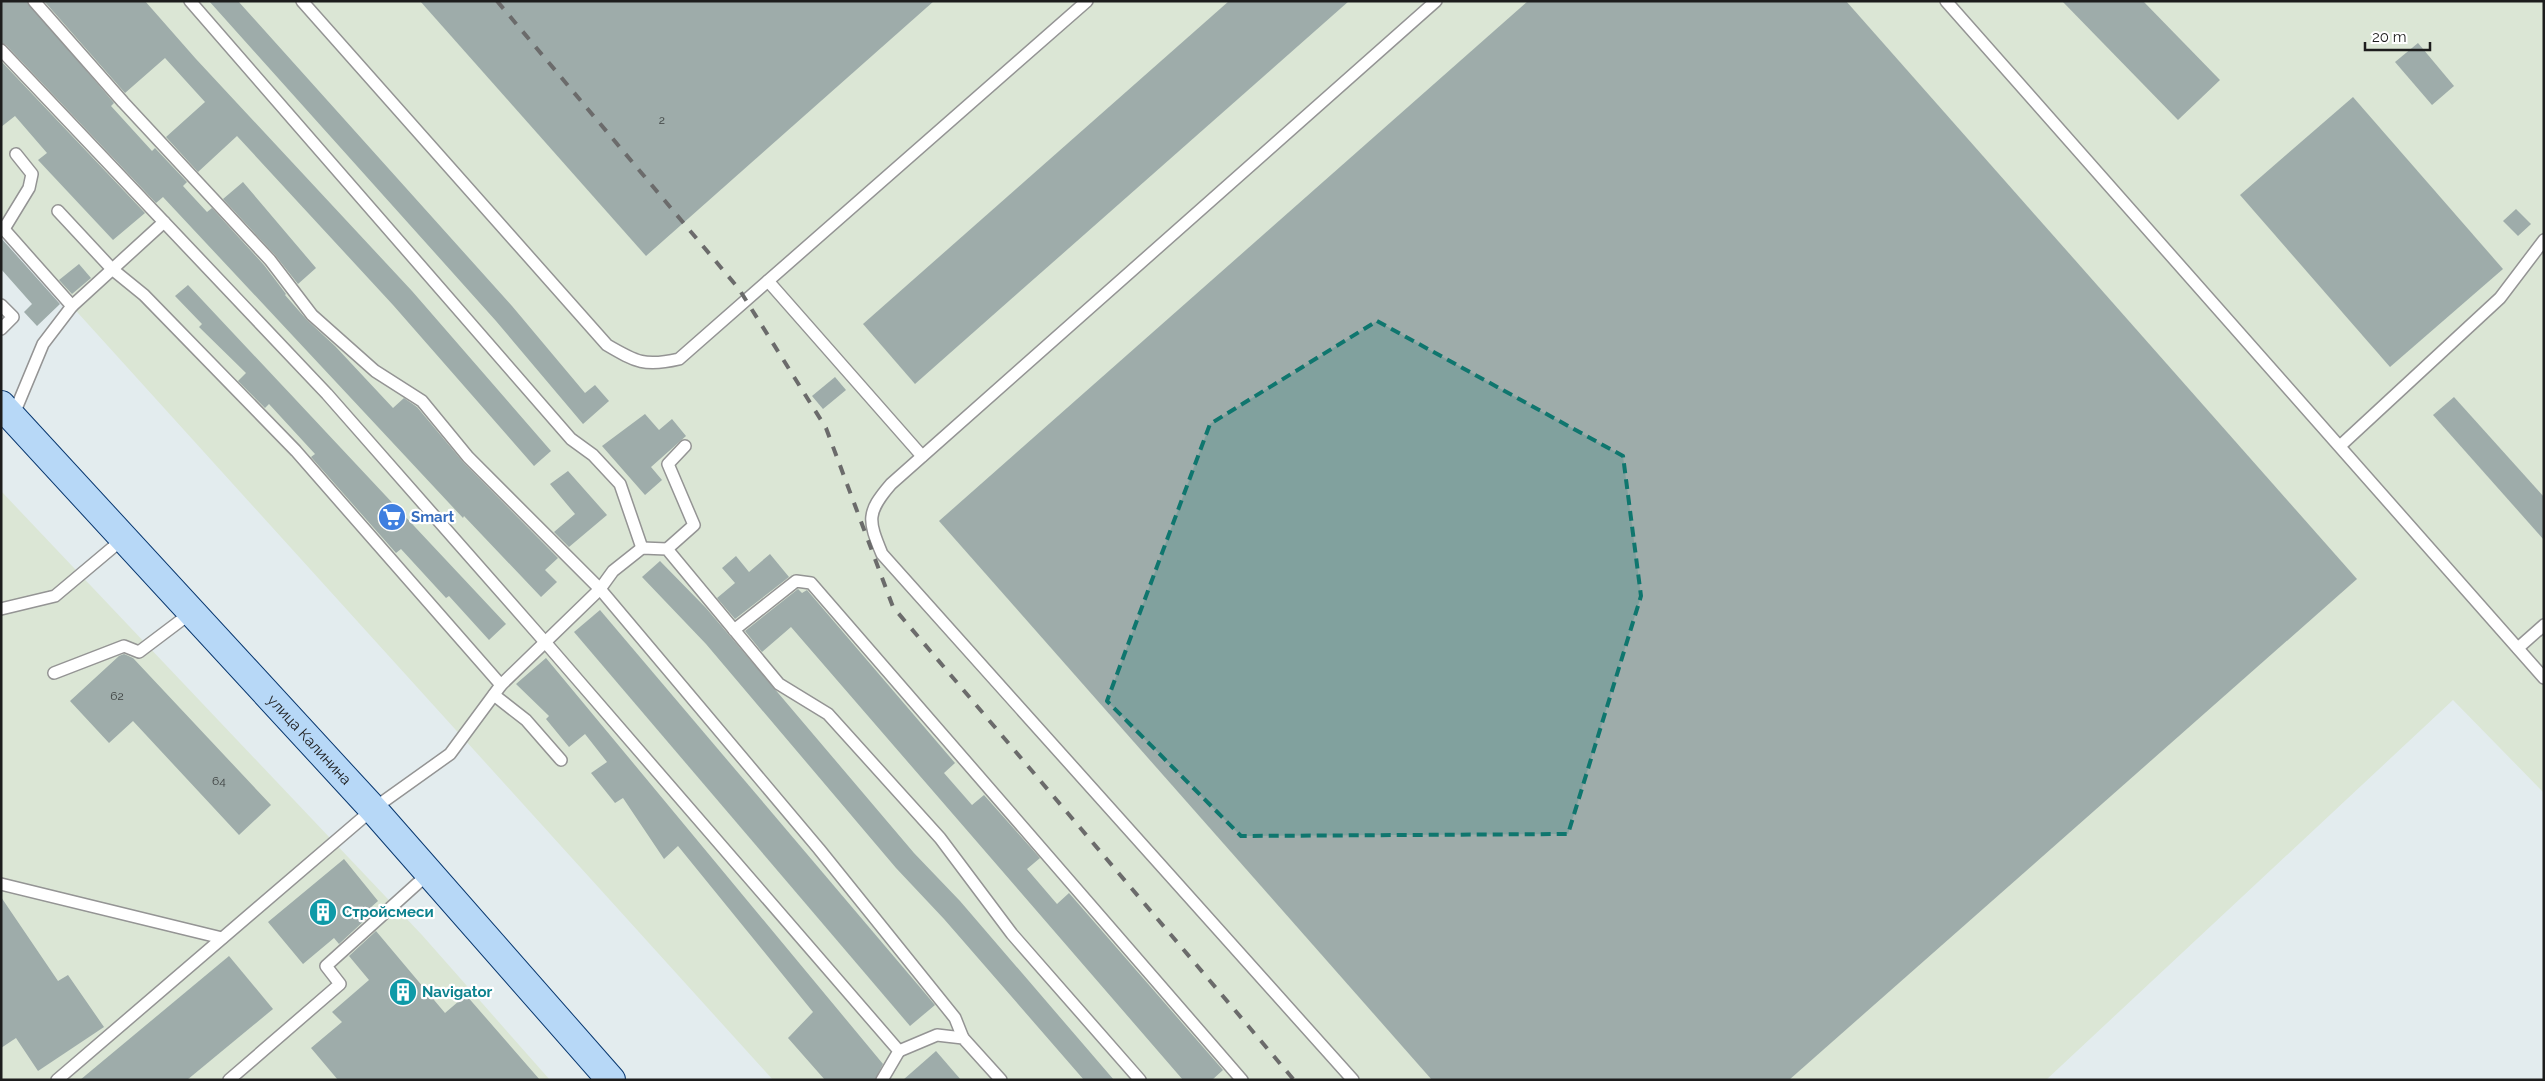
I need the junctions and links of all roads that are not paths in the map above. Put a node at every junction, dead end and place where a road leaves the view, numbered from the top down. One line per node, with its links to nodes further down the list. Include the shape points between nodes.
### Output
1 (34, 1): 25 (lane, via 270,260 312,315 375,371 422,401 468,457)
2 (190, 1): 23 (lane, via 571,439 593,455 620,484)
3 (302, 1): 14 (lane, via 607,345 634,360 656,364 678,359)
4 (1087, 1): 14 (lane)
5 (1436, 1): 21 (lane)
6 (1946, 1): 20 (lane)
7 (1, 50): 10 (lane)
8 (16, 154): 11 (lane, via 32,174 29,188)
9 (58, 211): 13 (lane)
10 (164, 222): 13 (lane); 30 (lane, via 327,394)
11 (2, 228): 16 (lane)
12 (2544, 240): 20 (lane, via 2500,298)
13 (112, 269): 16 (lane); 34 (lane, via 144,295 296,451)
14 (768, 281): 21 (lane)
15 (1, 305): 17 (lane, via 13,317)
16 (72, 306): 18 (lane, via 43,344)
17 (1, 329)
18 (7, 411): 22 (street, улица Калинина)
19 (685, 446): 24 (lane, via 668,464 694,525)
20 (2340, 446): 31 (lane)
21 (922, 456): 50 (lane, via 874,504 871,527 882,554)
22 (124, 538): 26 (lane, via 55,596); 27 (street, улица Калинина)
23 (642, 548): 24 (lane); 25 (lane, via 613,571)
24 (667, 548): 29 (lane)
25 (600, 589): 30 (lane); 41 (lane, via 819,849 955,1018)
26 (1, 609)
27 (192, 612): 32 (lane, via 139,652 124,646); 37 (street, улица Калинина)
28 (2544, 625): 31 (lane)
29 (734, 630): 48 (lane, via 779,684 828,714 927,824 1012,934); 49 (lane, via 796,581 811,583)
30 (545, 642): 34 (lane); 42 (lane)
31 (2518, 648): 33 (lane)
32 (54, 673)
33 (2544, 678)
34 (501, 685): 35 (lane)
35 (494, 695): 36 (lane, via 526,720); 37 (lane, via 450,754)
36 (561, 760)
37 (373, 809): 38 (street, улица Калинина); 40 (lane)
38 (429, 873): 44 (lane, via 326,966 340,984); 45 (street, улица Калинина)
39 (1, 884): 40 (lane)
40 (222, 938): 43 (lane)
41 (963, 1038): 42 (lane, via 937,1035); 47 (lane)
42 (899, 1051): 46 (lane)
43 (57, 1080)
44 (228, 1080)
45 (611, 1080)
46 (882, 1080)
47 (1001, 1080)
48 (1140, 1080)
49 (1242, 1080)
50 (1353, 1080)

